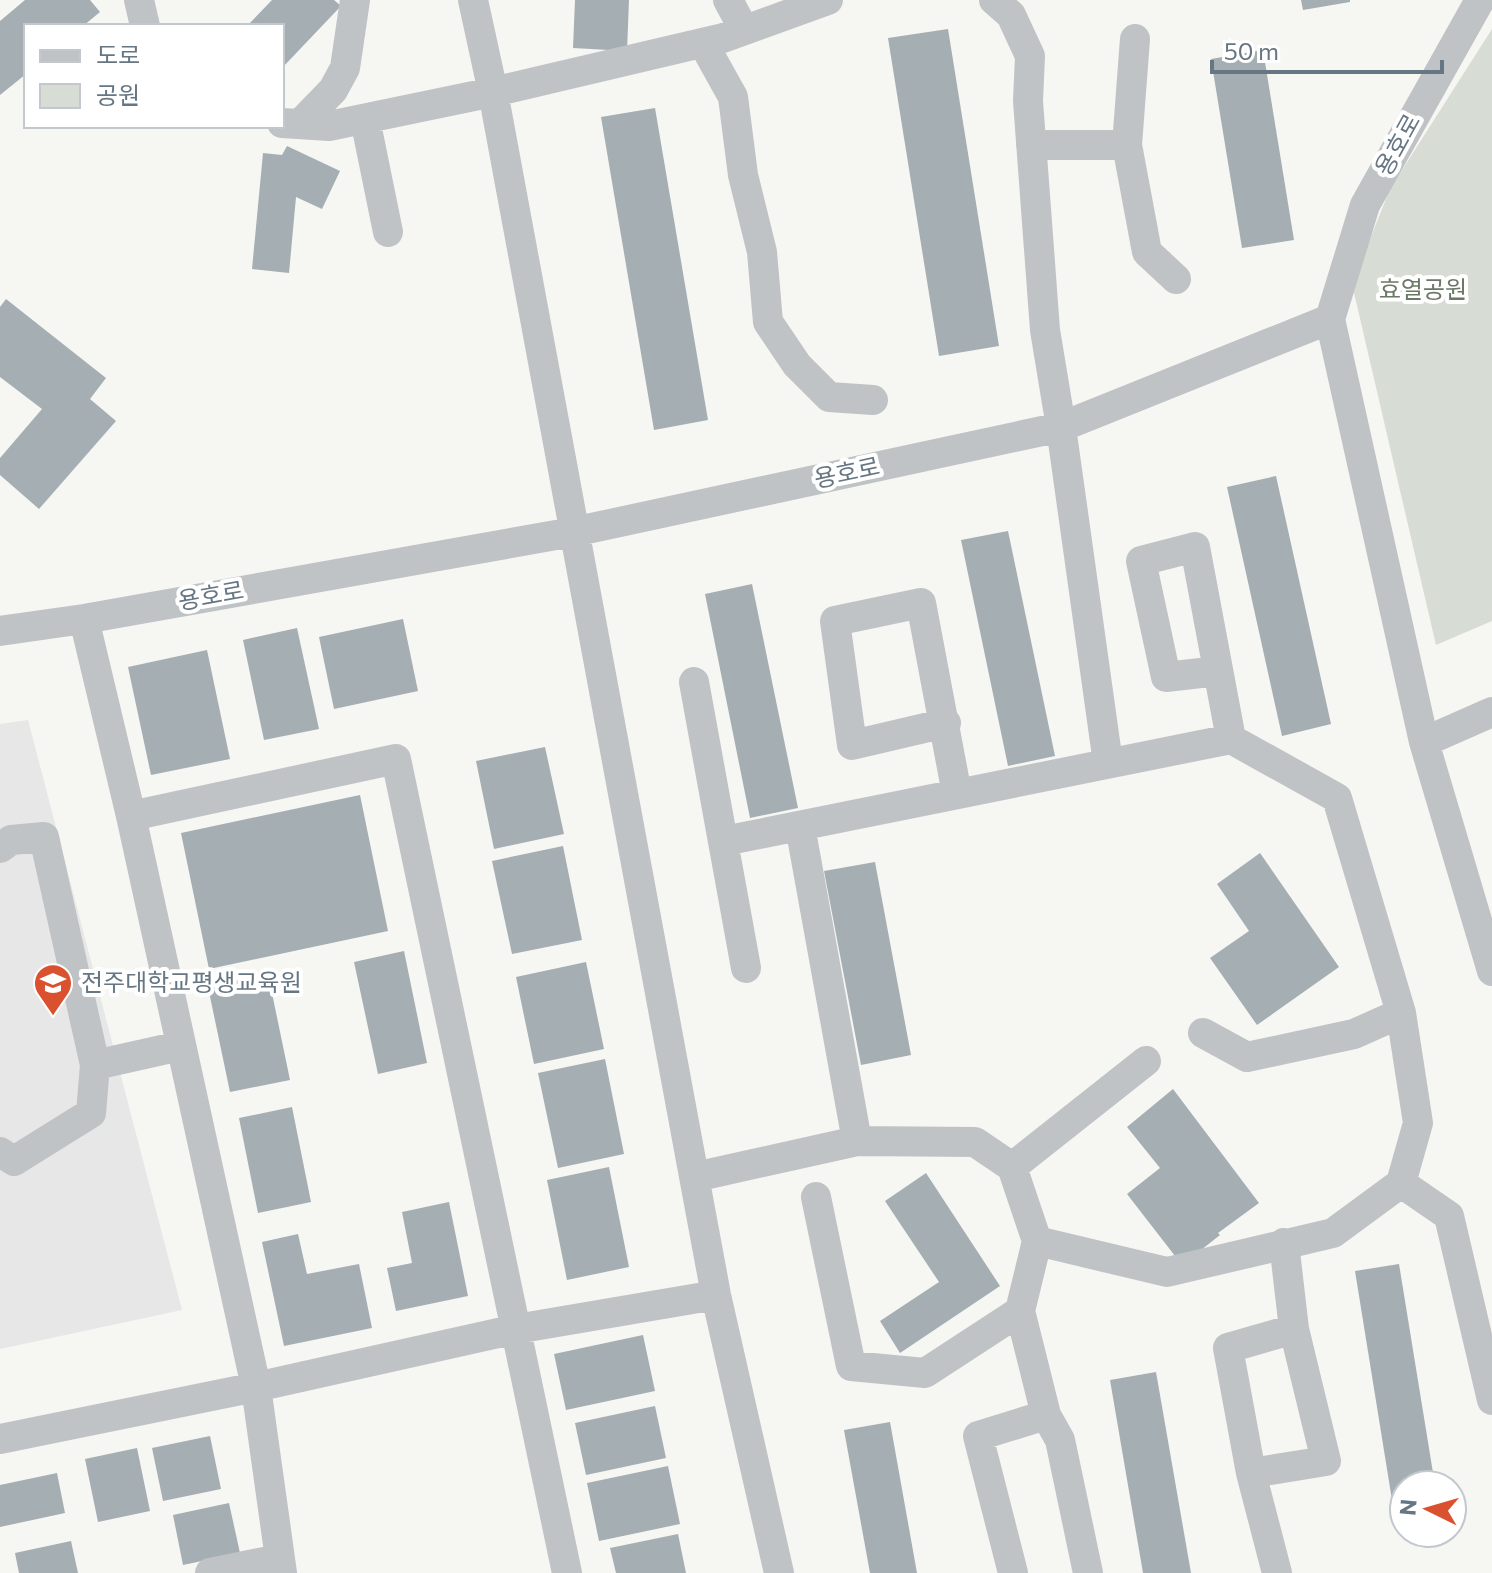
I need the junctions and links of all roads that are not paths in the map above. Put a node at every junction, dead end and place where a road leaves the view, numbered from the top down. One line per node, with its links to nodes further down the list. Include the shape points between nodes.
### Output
1 (139, 0): 8 (street)
2 (355, 0): 14 (street, via 345,68 333,90)
3 (473, 0): 12 (street)
4 (728, 0): 9 (street)
5 (828, 0): 9 (street)
6 (994, 0): 15 (street, via 1011,15 1030,56)
7 (1480, 0): 19 (street, 용호로, via 1365,205)
8 (145, 24)
9 (744, 30): 11 (street)
10 (1135, 39): 16 (street)
11 (703, 43): 12 (street); 20 (street, via 733,97 743,175 762,252 768,322 797,365 829,397)
12 (493, 92): 13 (street); 22 (street)
13 (365, 119): 14 (street, via 329,126); 17 (street)
14 (291, 124)
15 (1031, 145): 16 (street); 21 (street, via 1045,330)
16 (1127, 145): 18 (street, via 1147,252)
17 (388, 232)
18 (1176, 279)
19 (1330, 319): 21 (street, 용호로); 30 (street)
20 (873, 400)
21 (1061, 427): 22 (street, 용호로); 31 (street)
22 (573, 532): 23 (street, 용호로); 47 (street)
23 (84, 619): 24 (street, 용호로); 33 (street)
24 (0, 631)
25 (1218, 671): 29 (street)
26 (694, 682): 35 (street)
27 (1492, 712): 30 (street)
28 (946, 723): 28 (street, via 921,603 835,621 852,745); 32 (street)
29 (1231, 739): 31 (street); 39 (street, via 1337,798)
30 (1424, 742): 38 (street)
31 (1108, 763): 32 (street)
32 (957, 794): 34 (street)
33 (131, 816): 41 (street); 54 (street, via 396,759)
34 (800, 826): 35 (street); 44 (street)
35 (724, 841): 37 (street)
36 (0, 848): 43 (street, via 11,840 44,837)
37 (746, 968)
38 (1492, 971)
39 (1401, 1013): 40 (street, via 1354,1034 1247,1057); 48 (street, via 1418,1123)
40 (1203, 1033)
41 (180, 1046): 43 (street); 56 (street)
42 (1146, 1061): 46 (street)
43 (95, 1065): 45 (street, via 91,1113 14,1161)
44 (857, 1141): 46 (street, via 975,1142); 47 (street)
45 (0, 1152)
46 (1012, 1167): 50 (street)
47 (695, 1177): 52 (street)
48 (1401, 1183): 51 (street, via 1333,1233); 57 (street, via 1449,1216)
49 (816, 1197): 53 (street, via 851,1366 925,1373)
50 (1037, 1241): 51 (street, via 1167,1272); 53 (street)
51 (1284, 1243): 55 (street)
52 (716, 1295): 54 (street); 64 (street)
53 (1020, 1311): 58 (street)
54 (516, 1329): 56 (street); 63 (street)
55 (1294, 1329): 60 (street, via 1228,1348); 60 (street, via 1326,1461)
56 (256, 1387): 59 (street); 61 (street)
57 (1492, 1400)
58 (1046, 1415): 65 (street, via 978,1436); 66 (street, via 1060,1440)
59 (0, 1439)
60 (1251, 1473): 67 (street)
61 (280, 1566): 62 (street)
62 (210, 1573)
63 (567, 1573)
64 (779, 1573)
65 (1013, 1573)
66 (1088, 1573)
67 (1277, 1573)

